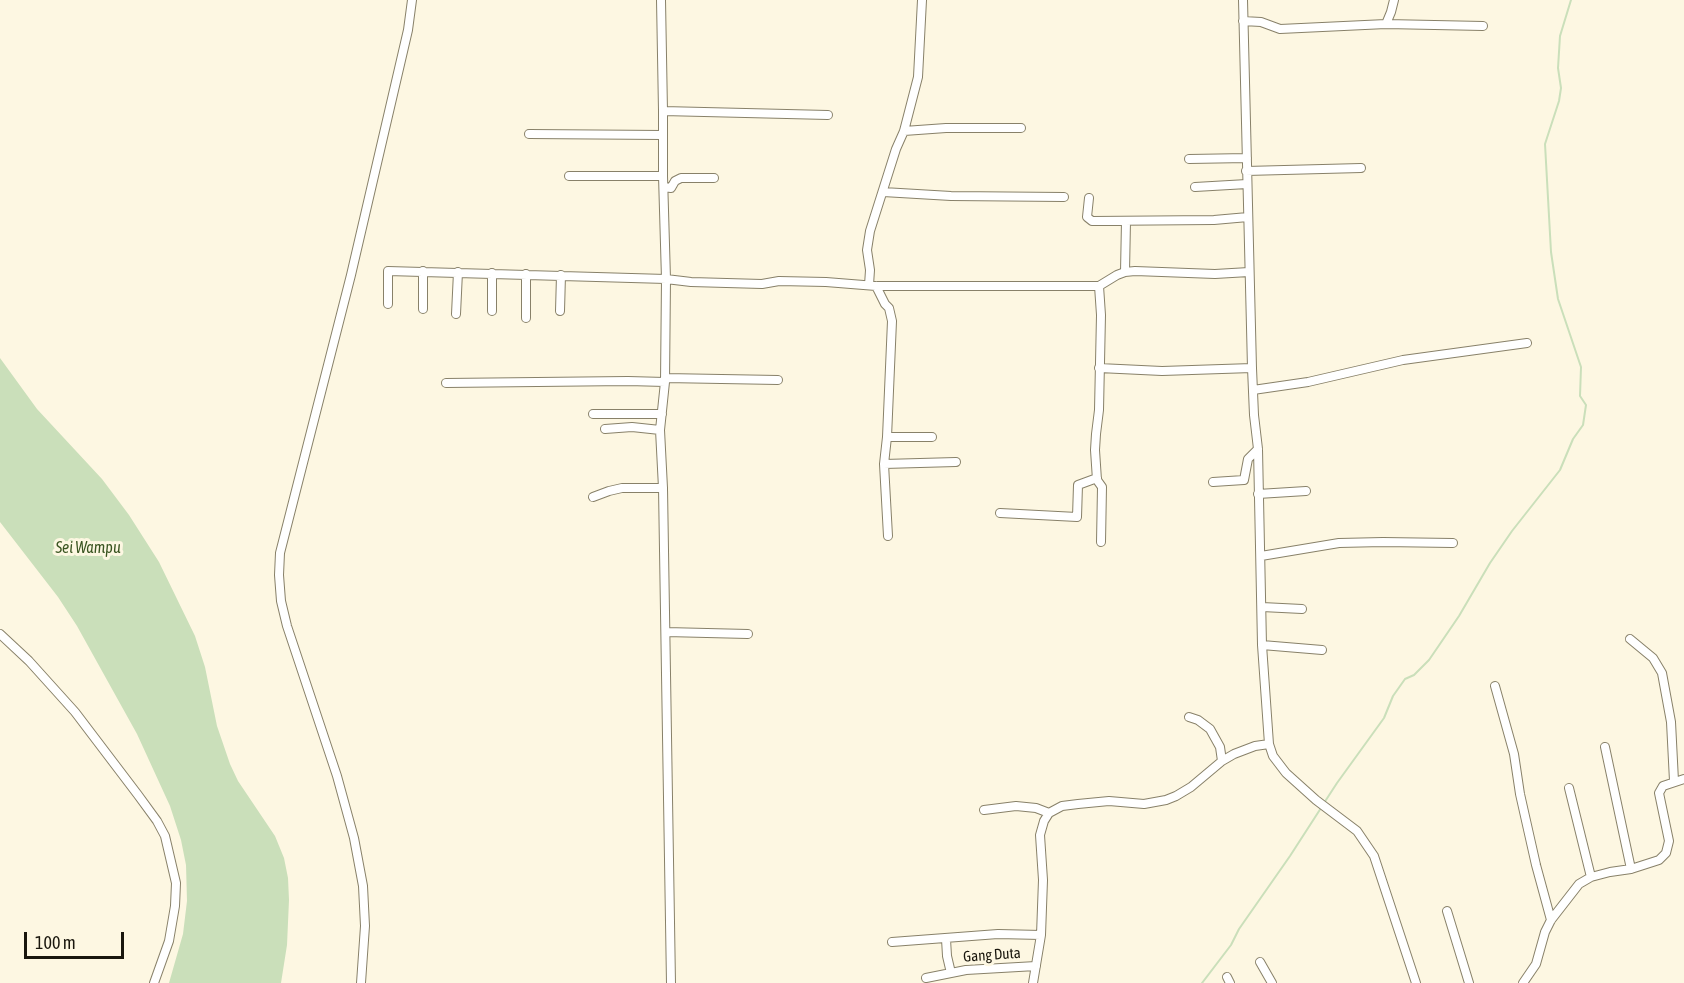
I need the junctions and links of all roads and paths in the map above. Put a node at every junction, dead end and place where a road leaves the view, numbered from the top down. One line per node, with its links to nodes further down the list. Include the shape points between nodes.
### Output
1 (412, 0): 103 (street, via 351,275 280,553 281,601 287,626 354,838 365,926)
2 (661, 0): 9 (street)
3 (922, 0): 12 (street, via 918,76)
4 (1243, 0): 6 (street)
5 (1394, 0): 7 (street)
6 (1243, 21): 7 (street, via 1280,29); 15 (street)
7 (1386, 24): 8 (street)
8 (1483, 26)
9 (663, 111): 10 (street); 14 (street)
10 (828, 115)
11 (1021, 128): 12 (street)
12 (904, 131): 25 (street)
13 (529, 134): 14 (street)
14 (663, 135): 20 (street)
15 (1247, 158): 16 (street); 18 (street)
16 (1189, 159)
17 (1360, 168): 18 (street)
18 (1246, 171): 22 (street)
19 (568, 176): 20 (street)
20 (663, 176): 23 (street)
21 (714, 178): 23 (street, via 681,178 671,188)
22 (1247, 184): 24 (street); 28 (street)
23 (664, 187): 37 (street)
24 (1196, 187)
25 (884, 192): 26 (street); 38 (street, via 867,250)
26 (1064, 197)
27 (1089, 198): 29 (street, via 1088,219)
28 (1248, 217): 29 (street); 33 (street)
29 (1126, 221): 32 (street)
30 (423, 271): 31 (street); 40 (street, via 388,271); 41 (street)
31 (458, 272): 34 (street); 44 (street)
32 (1125, 272): 33 (street); 39 (street)
33 (1250, 272): 48 (street)
34 (492, 273): 35 (street); 42 (street)
35 (526, 274): 36 (street); 45 (street)
36 (561, 275): 37 (street); 43 (street)
37 (666, 279): 38 (street); 49 (street)
38 (872, 286): 39 (street); 57 (street, via 889,308 892,321)
39 (1099, 286): 47 (street)
40 (388, 304)
41 (423, 309)
42 (492, 311)
43 (560, 311)
44 (456, 314)
45 (526, 318)
46 (1527, 343): 52 (street, via 1403,360)
47 (1099, 368): 48 (street); 62 (street)
48 (1252, 368): 52 (street)
49 (665, 380): 50 (street); 51 (street); 54 (street)
50 (778, 380)
51 (446, 382)
52 (1253, 390): 59 (street)
53 (593, 414): 54 (street)
54 (662, 414): 56 (street)
55 (605, 429): 56 (street)
56 (660, 430): 64 (street)
57 (887, 437): 58 (street); 61 (street)
58 (932, 437)
59 (1258, 449): 63 (street, via 1248,459 1244,480); 66 (street)
60 (956, 462): 61 (street)
61 (884, 464): 69 (street)
62 (1097, 478): 68 (street, via 1078,485 1077,517); 70 (street, via 1102,487)
63 (1214, 482)
64 (663, 488): 67 (street, via 622,488); 75 (street)
65 (1306, 491): 66 (street)
66 (1258, 494): 72 (street)
67 (592, 497)
68 (1000, 513)
69 (888, 536)
70 (1101, 542)
71 (1453, 543): 72 (street, via 1339,543)
72 (1261, 556): 73 (street)
73 (1262, 607): 74 (street); 79 (street)
74 (1302, 609)
75 (666, 632): 77 (street); 104 (street)
76 (0, 634): 102 (street, via 75,712 165,836 176,883 175,906 169,941)
77 (748, 634)
78 (1630, 639): 87 (street, via 1653,658 1662,673 1671,722)
79 (1262, 645): 80 (street); 83 (street)
80 (1322, 650)
81 (1495, 686): 94 (street)
82 (1189, 717): 85 (street, via 1214,734)
83 (1269, 744): 85 (street, via 1240,751); 107 (street, via 1286,773 1357,831 1374,856)
84 (1605, 747): 91 (street)
85 (1222, 761): 90 (street, via 1191,787 1166,800 1078,804)
86 (1684, 779): 87 (street)
87 (1674, 781): 91 (street, via 1659,793 1669,842 1666,853 1659,860)
88 (1569, 788): 92 (street)
89 (984, 810): 90 (street, via 1022,806)
90 (1049, 813): 95 (street, via 1040,835)
91 (1631, 869): 92 (street)
92 (1592, 877): 94 (street, via 1572,891)
93 (1447, 911): 108 (street)
94 (1551, 920): 109 (street, via 1536,964)
95 (1041, 935): 96 (street); 99 (street)
96 (946, 939): 97 (street); 100 (street)
97 (892, 942)
98 (1260, 962): 106 (street)
99 (1036, 966): 100 (street, Gang Duta); 105 (street)
100 (951, 973): 101 (street, Gang Duta)
101 (926, 978)
102 (154, 983)
103 (361, 983)
104 (671, 983)
105 (1033, 983)
106 (1272, 983)
107 (1416, 983)
108 (1469, 983)
109 (1523, 983)

